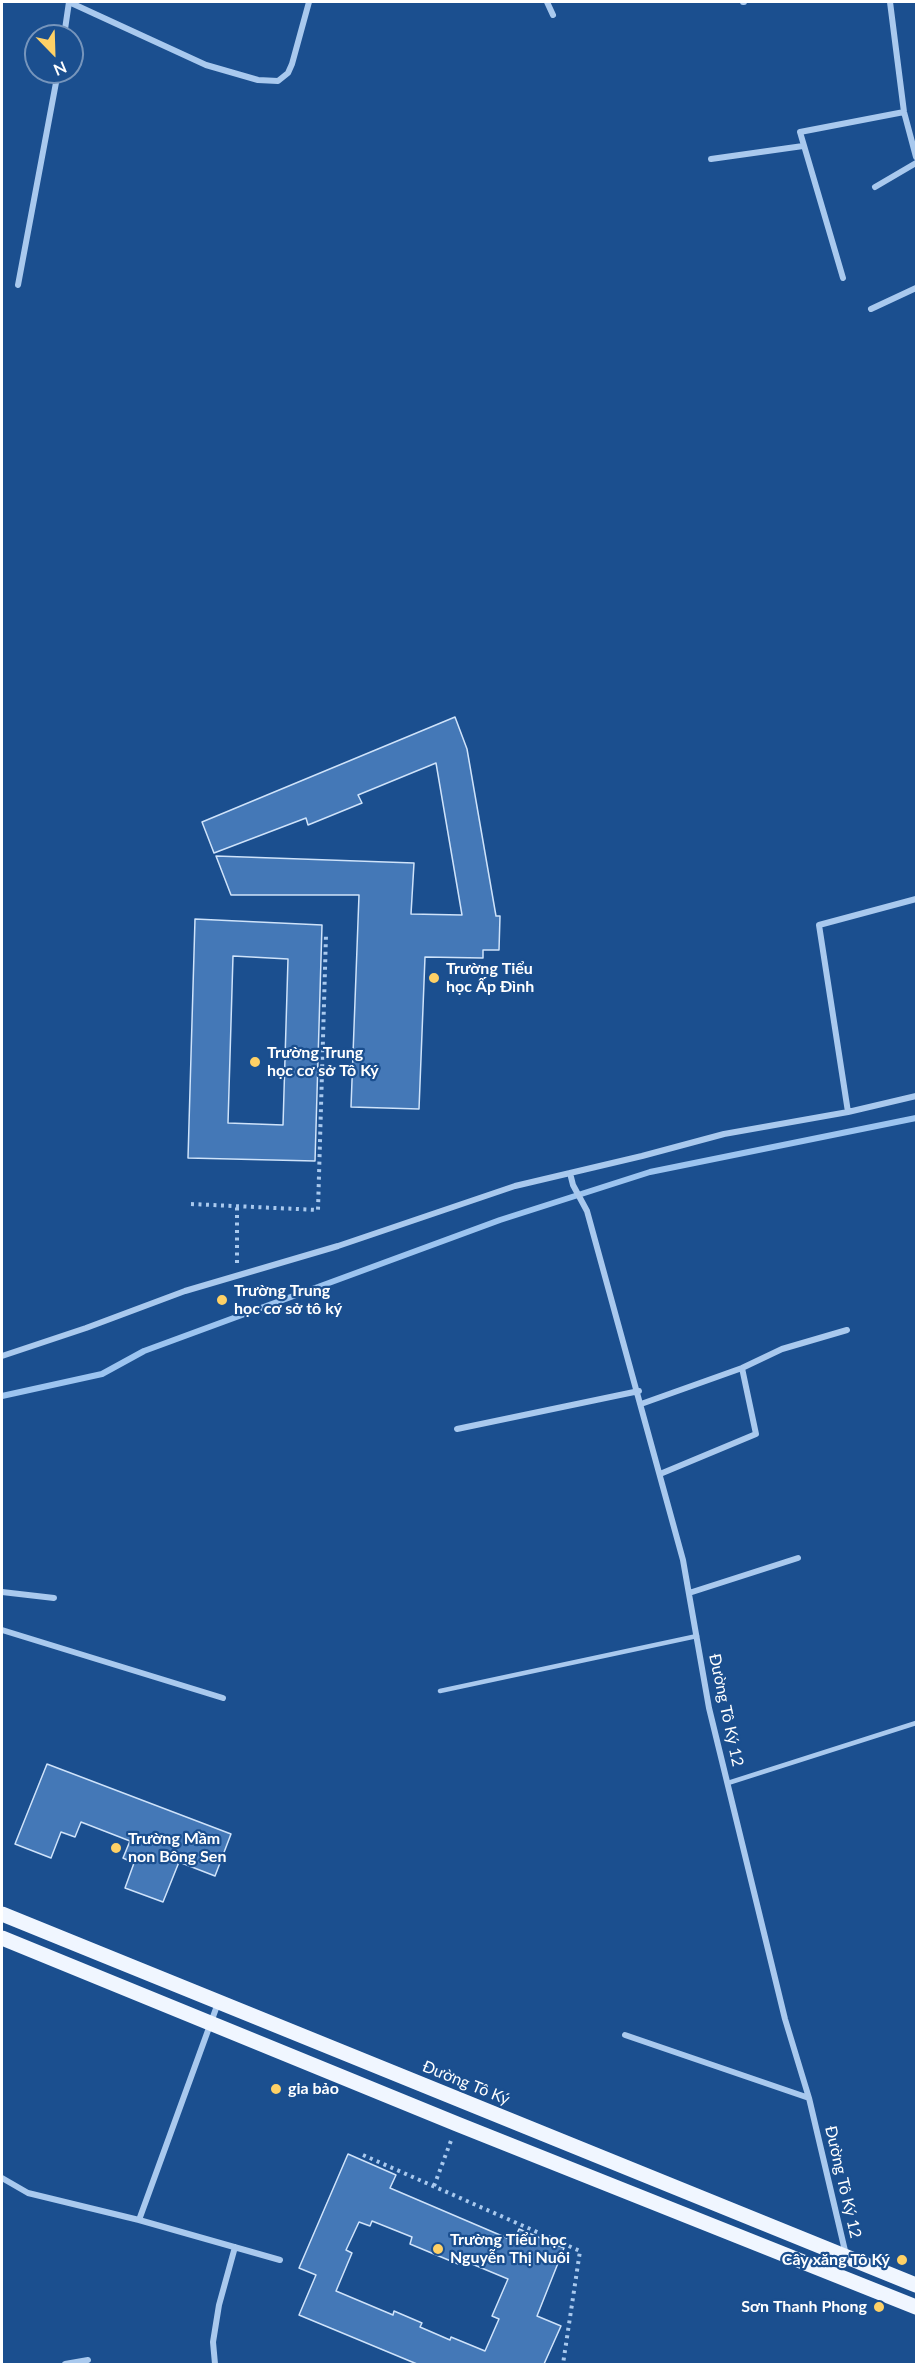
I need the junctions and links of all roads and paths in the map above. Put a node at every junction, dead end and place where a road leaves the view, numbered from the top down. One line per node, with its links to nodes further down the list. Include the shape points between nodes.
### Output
1 (69, 2): 2 (street, via 206,65 258,80 278,81 288,74 292,64); 6 (street)
2 (309, 2)
3 (548, 2): 5 (street)
4 (890, 2): 8 (street)
5 (553, 15)
6 (66, 24)
7 (56, 84): 15 (street)
8 (904, 112): 9 (street, via 800,132); 10 (street)
9 (803, 146): 11 (street); 14 (street)
10 (916, 157)
11 (711, 159)
12 (916, 163): 13 (street)
13 (875, 187)
14 (843, 278)
15 (18, 285)
16 (916, 288): 17 (street)
17 (871, 309)
18 (916, 899): 21 (street, via 819,925)
19 (326, 934): 24 (path, via 318,1210)
20 (916, 1096): 21 (street)
21 (848, 1112): 22 (street, via 724,1134)
22 (570, 1173): 25 (street, via 515,1186); 29 (street, Đường Tô Ký 12, via 587,1211)
23 (191, 1204): 24 (path)
24 (237, 1206): 25 (path)
25 (237, 1276): 27 (street)
26 (848, 1330): 28 (street, via 782,1349)
27 (2, 1356)
28 (741, 1368): 30 (street); 32 (street, via 756,1434)
29 (639, 1391): 30 (street, Đường Tô Ký 12); 31 (street)
30 (641, 1404): 32 (street, Đường Tô Ký 12)
31 (457, 1429)
32 (660, 1474): 35 (street, Đường Tô Ký 12)
33 (798, 1558): 35 (street)
34 (2, 1592): 36 (street)
35 (689, 1593): 38 (street, Đường Tô Ký 12)
36 (54, 1598)
37 (2, 1630): 40 (street)
38 (697, 1636): 39 (lane); 42 (street, Đường Tô Ký 12, via 709,1708)
39 (440, 1691)
40 (223, 1698)
41 (916, 1723): 42 (lane)
42 (728, 1783): 48 (street, Đường Tô Ký 12, via 785,2019)
43 (2, 1914): 45 (main road, Đường Tô Ký)
44 (2, 1938): 46 (main road)
45 (218, 2002): 46 (street); 55 (main road, Đường Tô Ký)
46 (211, 2024): 49 (main road); 53 (street)
47 (625, 2036): 48 (street)
48 (809, 2098): 55 (street, Đường Tô Ký 12)
49 (457, 2124): 52 (path); 58 (main road)
50 (363, 2155): 52 (path)
51 (2, 2178): 53 (street, via 28,2193)
52 (434, 2186): 62 (path, via 580,2251)
53 (139, 2220): 54 (street)
54 (235, 2247): 56 (street); 61 (street, via 219,2305 213,2342)
55 (847, 2257): 57 (main road, Đường Tô Ký)
56 (280, 2260)
57 (916, 2285)
58 (916, 2307)
59 (88, 2360): 60 (street)
60 (65, 2364)
61 (215, 2364)
62 (563, 2364)

